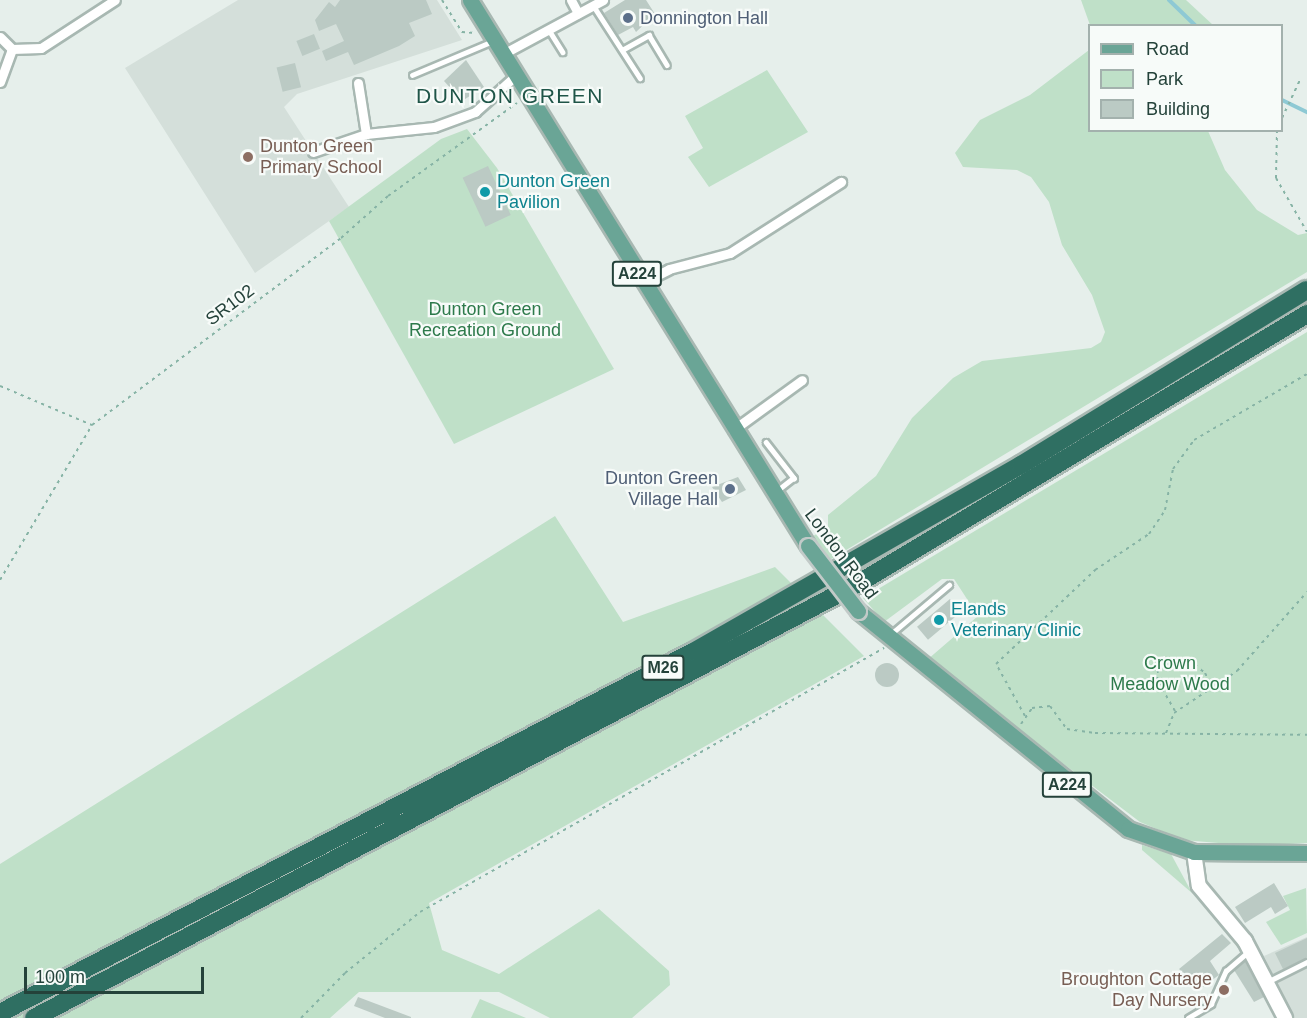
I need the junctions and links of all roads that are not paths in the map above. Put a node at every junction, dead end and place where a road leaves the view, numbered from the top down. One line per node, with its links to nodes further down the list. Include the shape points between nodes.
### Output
1 (115, 0): 10 (street, via 41,48)
2 (470, 0): 9 (main road, London Road / A224)
3 (571, 0): 6 (street)
4 (603, 0): 5 (street)
5 (593, 5): 6 (street); 11 (lane)
6 (578, 13): 7 (street)
7 (549, 30): 12 (lane); 13 (street)
8 (0, 37): 10 (street)
9 (491, 37): 13 (main road, London Road / A224); 15 (lane)
10 (12, 49): 18 (street)
11 (622, 50): 14 (lane, via 649,35); 17 (lane)
12 (563, 52)
13 (501, 56): 16 (main road, London Road / A224)
14 (667, 65)
15 (412, 75)
16 (513, 78): 20 (street, via 475,112 444,123); 23 (main road, London Road / A224)
17 (640, 78)
18 (0, 82)
19 (358, 83): 20 (street)
20 (366, 134): 21 (street)
21 (313, 152)
22 (842, 182): 23 (street, via 730,253 669,269)
23 (642, 283): 27 (main road, London Road / A224)
24 (1307, 290): 37 (highway, M26, via 1021,465 693,652)
25 (1307, 314): 38 (highway, M26, via 850,588)
26 (802, 380): 27 (street)
27 (733, 430): 29 (main road, London Road / A224)
28 (766, 442): 29 (lane, via 794,478)
29 (774, 494): 31 (main road, London Road / A224, bridge, via 858,611)
30 (949, 585): 31 (lane)
31 (889, 641): 32 (main road, London Road / A224, via 1128,829)
32 (1194, 852): 33 (main road, A224); 34 (street, via 1199,886)
33 (1307, 853)
34 (1251, 951): 36 (street); 39 (lane, via 1226,971 1211,1004)
35 (1307, 962): 36 (lane)
36 (1269, 981): 40 (street)
37 (0, 1013)
38 (34, 1018)
39 (1188, 1018)
40 (1286, 1018)

